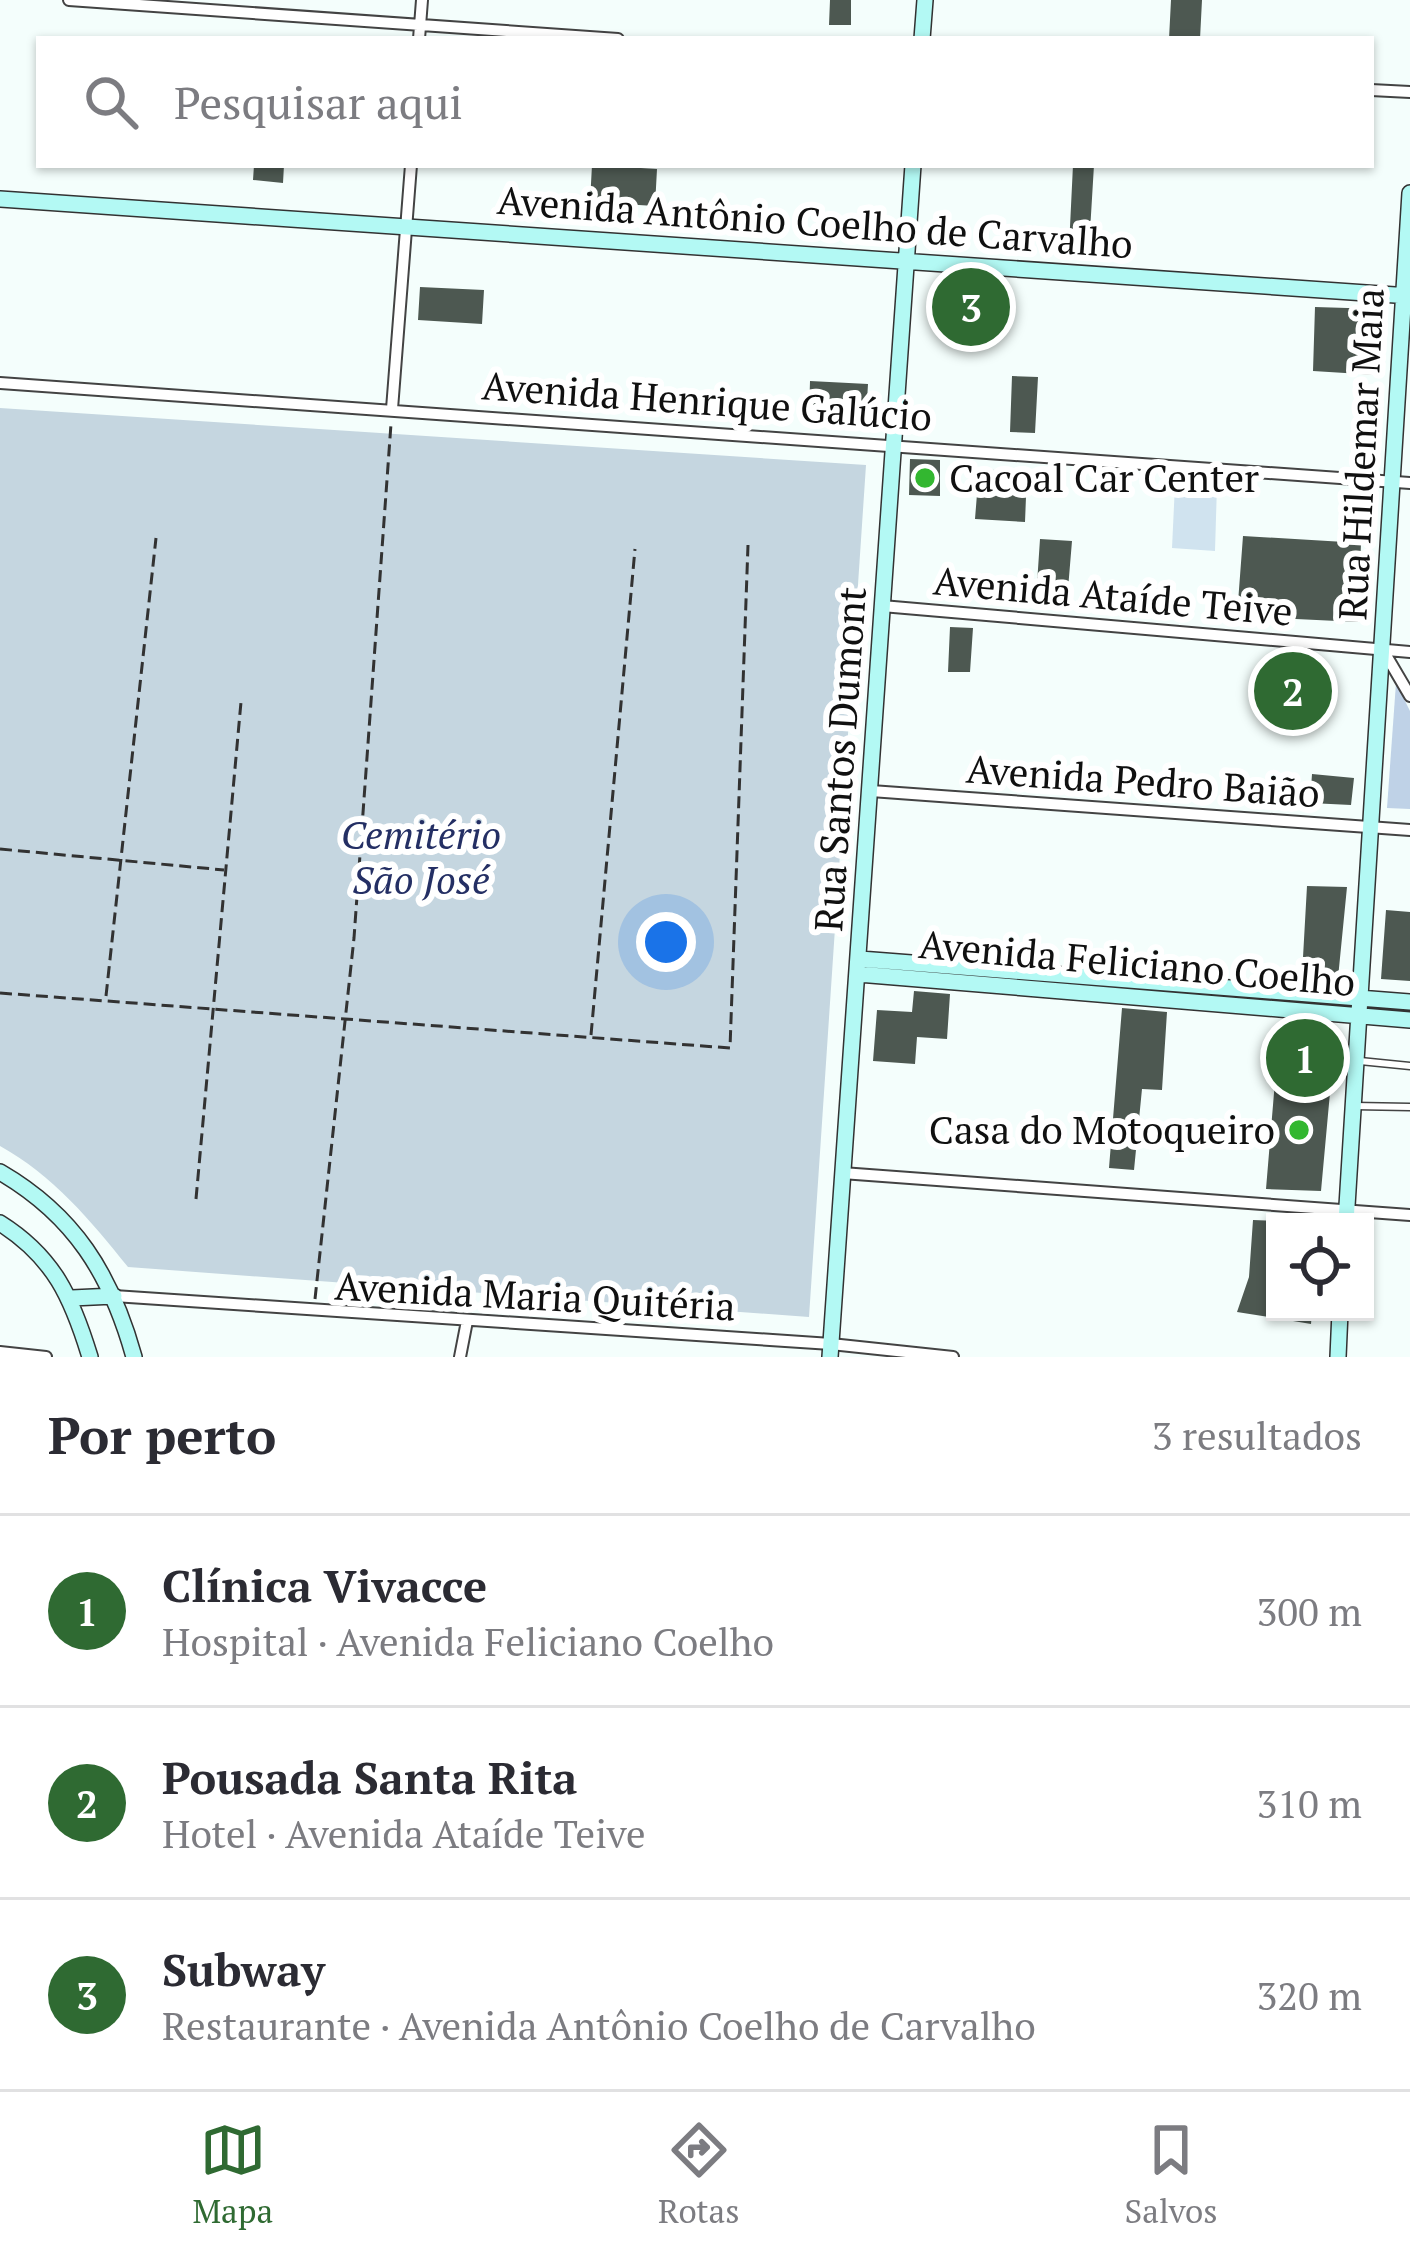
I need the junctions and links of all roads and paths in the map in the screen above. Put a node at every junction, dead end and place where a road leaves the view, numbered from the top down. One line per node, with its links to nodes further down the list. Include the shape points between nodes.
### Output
1 (69, 0): 4 (street)
2 (422, 0): 4 (street)
3 (925, 0): 7 (main road)
4 (420, 24): 5 (street); 6 (street)
5 (419, 36)
6 (578, 36)
7 (922, 36)
8 (1374, 90): 9 (street)
9 (1410, 92)
10 (411, 168): 14 (street)
11 (913, 168): 15 (main road, Rua Santos Dumont)
12 (1410, 193): 16 (main road, Rua Hildemar Maia)
13 (0, 199): 14 (main road, Avenida Antônio Coelho de Carvalho)
14 (407, 227): 15 (main road, Avenida Antônio Coelho de Carvalho); 18 (street)
15 (907, 261): 16 (main road, Avenida Antônio Coelho de Carvalho); 19 (main road, Rua Santos Dumont)
16 (1407, 296): 20 (main road, Rua Hildemar Maia)
17 (0, 383): 18 (street, Avenida Henrique Galúcio)
18 (392, 409): 19 (street, Avenida Henrique Galúcio); 42 (path)
19 (893, 443): 20 (street, Avenida Henrique Galúcio); 25 (main road, Rua Santos Dumont)
20 (1390, 481): 21 (street, Avenida Henrique Galúcio); 26 (main road, Rua Hildemar Maia)
21 (1410, 482)
22 (156, 538): 34 (path)
23 (748, 545): 44 (path, via 730,1048)
24 (635, 549): 44 (path)
25 (882, 606): 26 (street, Avenida Ataíde Teive); 30 (main road, Rua Santos Dumont)
26 (1383, 650): 27 (street, Avenida Ataíde Teive); 28 (street); 31 (main road, Rua Hildemar Maia)
27 (1410, 652)
28 (1410, 696)
29 (241, 703): 35 (path)
30 (871, 791): 31 (street, Avenida Pedro Baião); 36 (main road, Rua Santos Dumont)
31 (1372, 827): 32 (street, Avenida Pedro Baião); 41 (main road, Rua Hildemar Maia)
32 (1410, 830)
33 (0, 849): 34 (path)
34 (121, 860): 35 (path); 38 (path)
35 (226, 870): 40 (path)
36 (859, 966): 41 (main road, Avenida Feliciano Coelho); 50 (main road, Rua Santos Dumont)
37 (0, 993): 38 (path)
38 (106, 998): 40 (path)
39 (1410, 1002): 41 (main road, Avenida Feliciano Coelho)
40 (213, 1006): 42 (path); 51 (path)
41 (1361, 1006): 43 (main road, Avenida Feliciano Coelho); 45 (main road, Rua Hildemar Maia)
42 (346, 1017): 44 (path); 59 (path)
43 (1410, 1020)
44 (591, 1036)
45 (1357, 1061): 46 (lane); 47 (main road, Rua Hildemar Maia)
46 (1410, 1066)
47 (1354, 1106): 48 (lane); 53 (main road, Rua Hildemar Maia)
48 (1410, 1107)
49 (0, 1172): 57 (main road, via 44,1197 86,1242)
50 (842, 1173): 52 (street); 62 (main road, Rua Santos Dumont)
51 (196, 1199)
52 (1312, 1213)
53 (1347, 1213)
54 (1410, 1215): 55 (street)
55 (1374, 1216)
56 (0, 1223): 58 (main road, via 28,1240)
57 (114, 1296): 58 (main road); 59 (street, Avenida Maria Quitéria); 66 (main road)
58 (72, 1298): 65 (main road)
59 (313, 1312): 61 (street, Avenida Maria Quitéria)
60 (1340, 1321): 69 (main road)
61 (467, 1322): 62 (street, Avenida Maria Quitéria); 67 (street)
62 (830, 1350): 68 (street, Avenida Maria Quitéria)
63 (0, 1352): 64 (street)
64 (46, 1357)
65 (90, 1357)
66 (134, 1357)
67 (460, 1357)
68 (952, 1357)
69 (1338, 1357)

